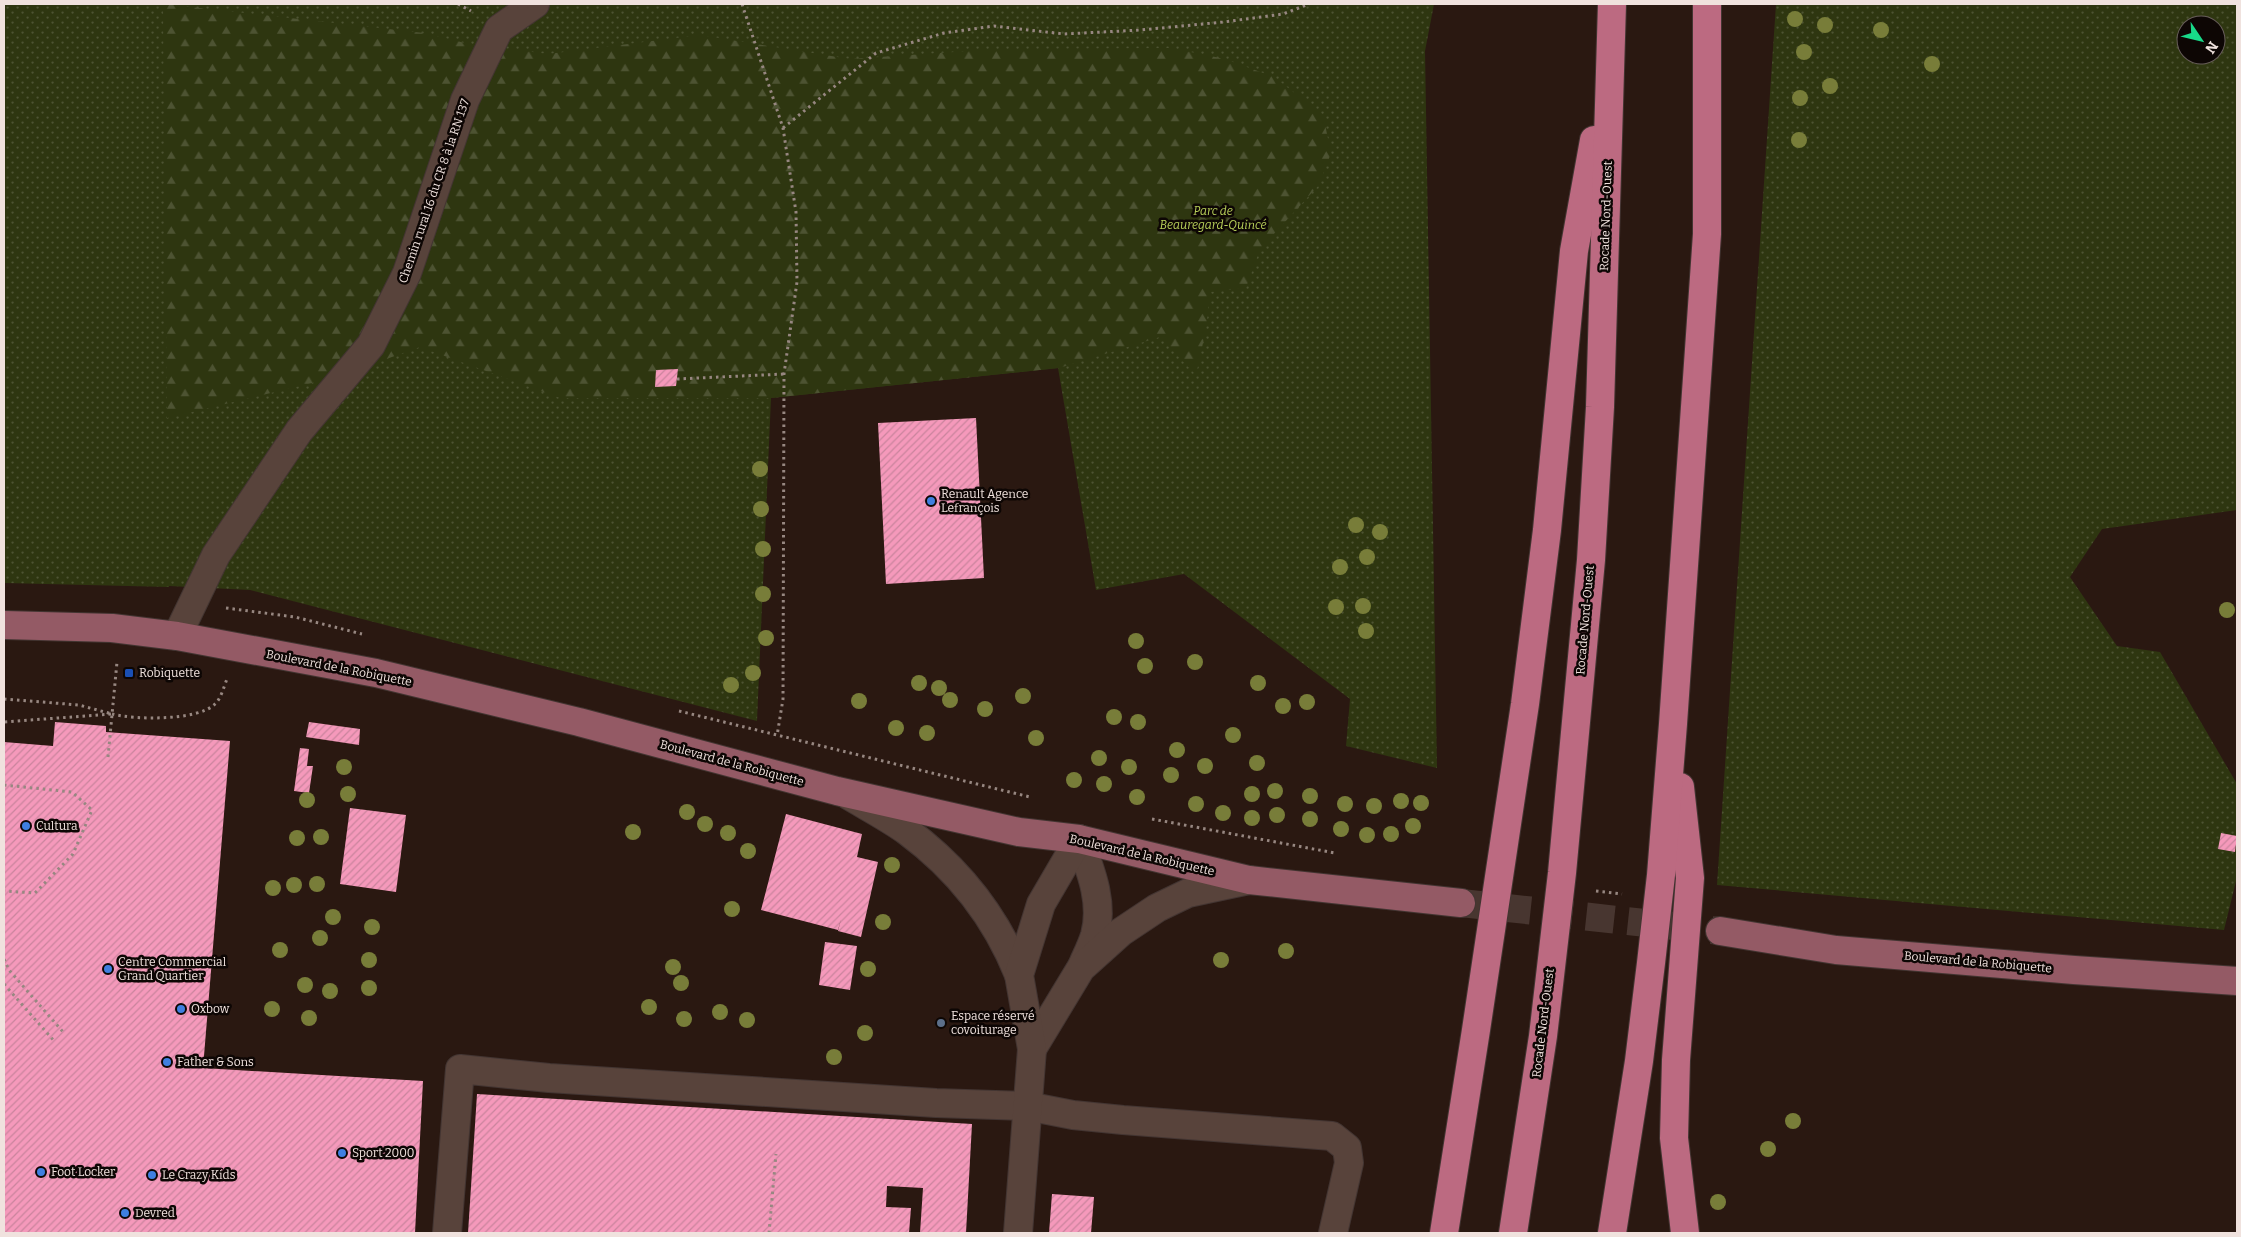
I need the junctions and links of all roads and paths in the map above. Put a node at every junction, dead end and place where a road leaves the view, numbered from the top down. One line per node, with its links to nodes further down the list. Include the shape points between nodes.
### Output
1 (535, 4): 10 (street, Chemin rural 16 du CR 8 à la RN 137, via 499,29 465,100 407,273 371,345 299,431 216,555)
2 (742, 4): 7 (path)
3 (1309, 4): 7 (path, via 1283,14 1140,30 1064,34 994,26 944,32 876,53)
4 (1612, 4): 6 (highway, Rocade Nord-Ouest)
5 (1706, 4): 20 (highway, via 1706,234)
6 (1611, 48): 49 (highway, via 1574,251 1547,530 1525,704); 50 (highway, Rocade Nord-Ouest, via 1600,407 1589,580 1564,853 1546,1007)
7 (783, 128): 8 (path, via 796,212 797,282)
8 (784, 374): 9 (path); 21 (path, via 783,699)
9 (677, 379)
10 (193, 604): 13 (path, via 296,618); 14 (street, Chemin rural 16 du CR 8 à la RN 137)
11 (4, 625): 12 (main road, Boulevard de la Robiquette)
12 (121, 630): 14 (main road, Boulevard de la Robiquette); 18 (path)
13 (363, 634)
14 (177, 636): 24 (main road, Boulevard de la Robiquette, via 376,673)
15 (228, 676): 18 (path, via 216,704 197,714 127,718)
16 (4, 699): 18 (path, via 79,705)
17 (678, 711): 21 (path)
18 (112, 714): 19 (path); 22 (path)
19 (4, 722)
20 (1674, 724): 51 (highway, via 1644,1022); 52 (highway, via 1690,878 1676,1060 1674,1138)
21 (777, 736): 25 (path)
22 (108, 757)
23 (4, 785): 30 (path, via 72,792 92,810 73,854 35,893)
24 (843, 792): 27 (main road, Boulevard de la Robiquette, via 1019,832); 37 (street, via 907,831 972,892 1007,945)
25 (1040, 799)
26 (1146, 818): 28 (path)
27 (1079, 839): 29 (main road, Boulevard de la Robiquette); 36 (street, via 1094,879 1097,909 1095,935); 37 (street, via 1041,904)
28 (1338, 854)
29 (1249, 880): 33 (main road, Boulevard de la Robiquette); 36 (street, via 1188,893 1156,908 1121,932)
30 (4, 891)
31 (1596, 891): 32 (path)
32 (1622, 894)
33 (1461, 903)
34 (1720, 931): 38 (main road, Boulevard de la Robiquette, via 1836,950)
35 (4, 959): 40 (path, via 9,970)
36 (1081, 968): 42 (street)
37 (1019, 975): 42 (street)
38 (2237, 981)
39 (4, 984): 41 (path)
40 (64, 1034)
41 (55, 1042)
42 (1032, 1049): 43 (street)
43 (1027, 1106): 45 (street, via 618,1083 460,1069); 47 (street); 48 (street, via 1123,1120 1332,1136 1347,1148 1349,1164)
44 (776, 1154): 46 (path)
45 (447, 1233)
46 (769, 1233)
47 (1018, 1233)
48 (1333, 1233)
49 (1444, 1233)
50 (1513, 1233)
51 (1612, 1233)
52 (1685, 1233)

